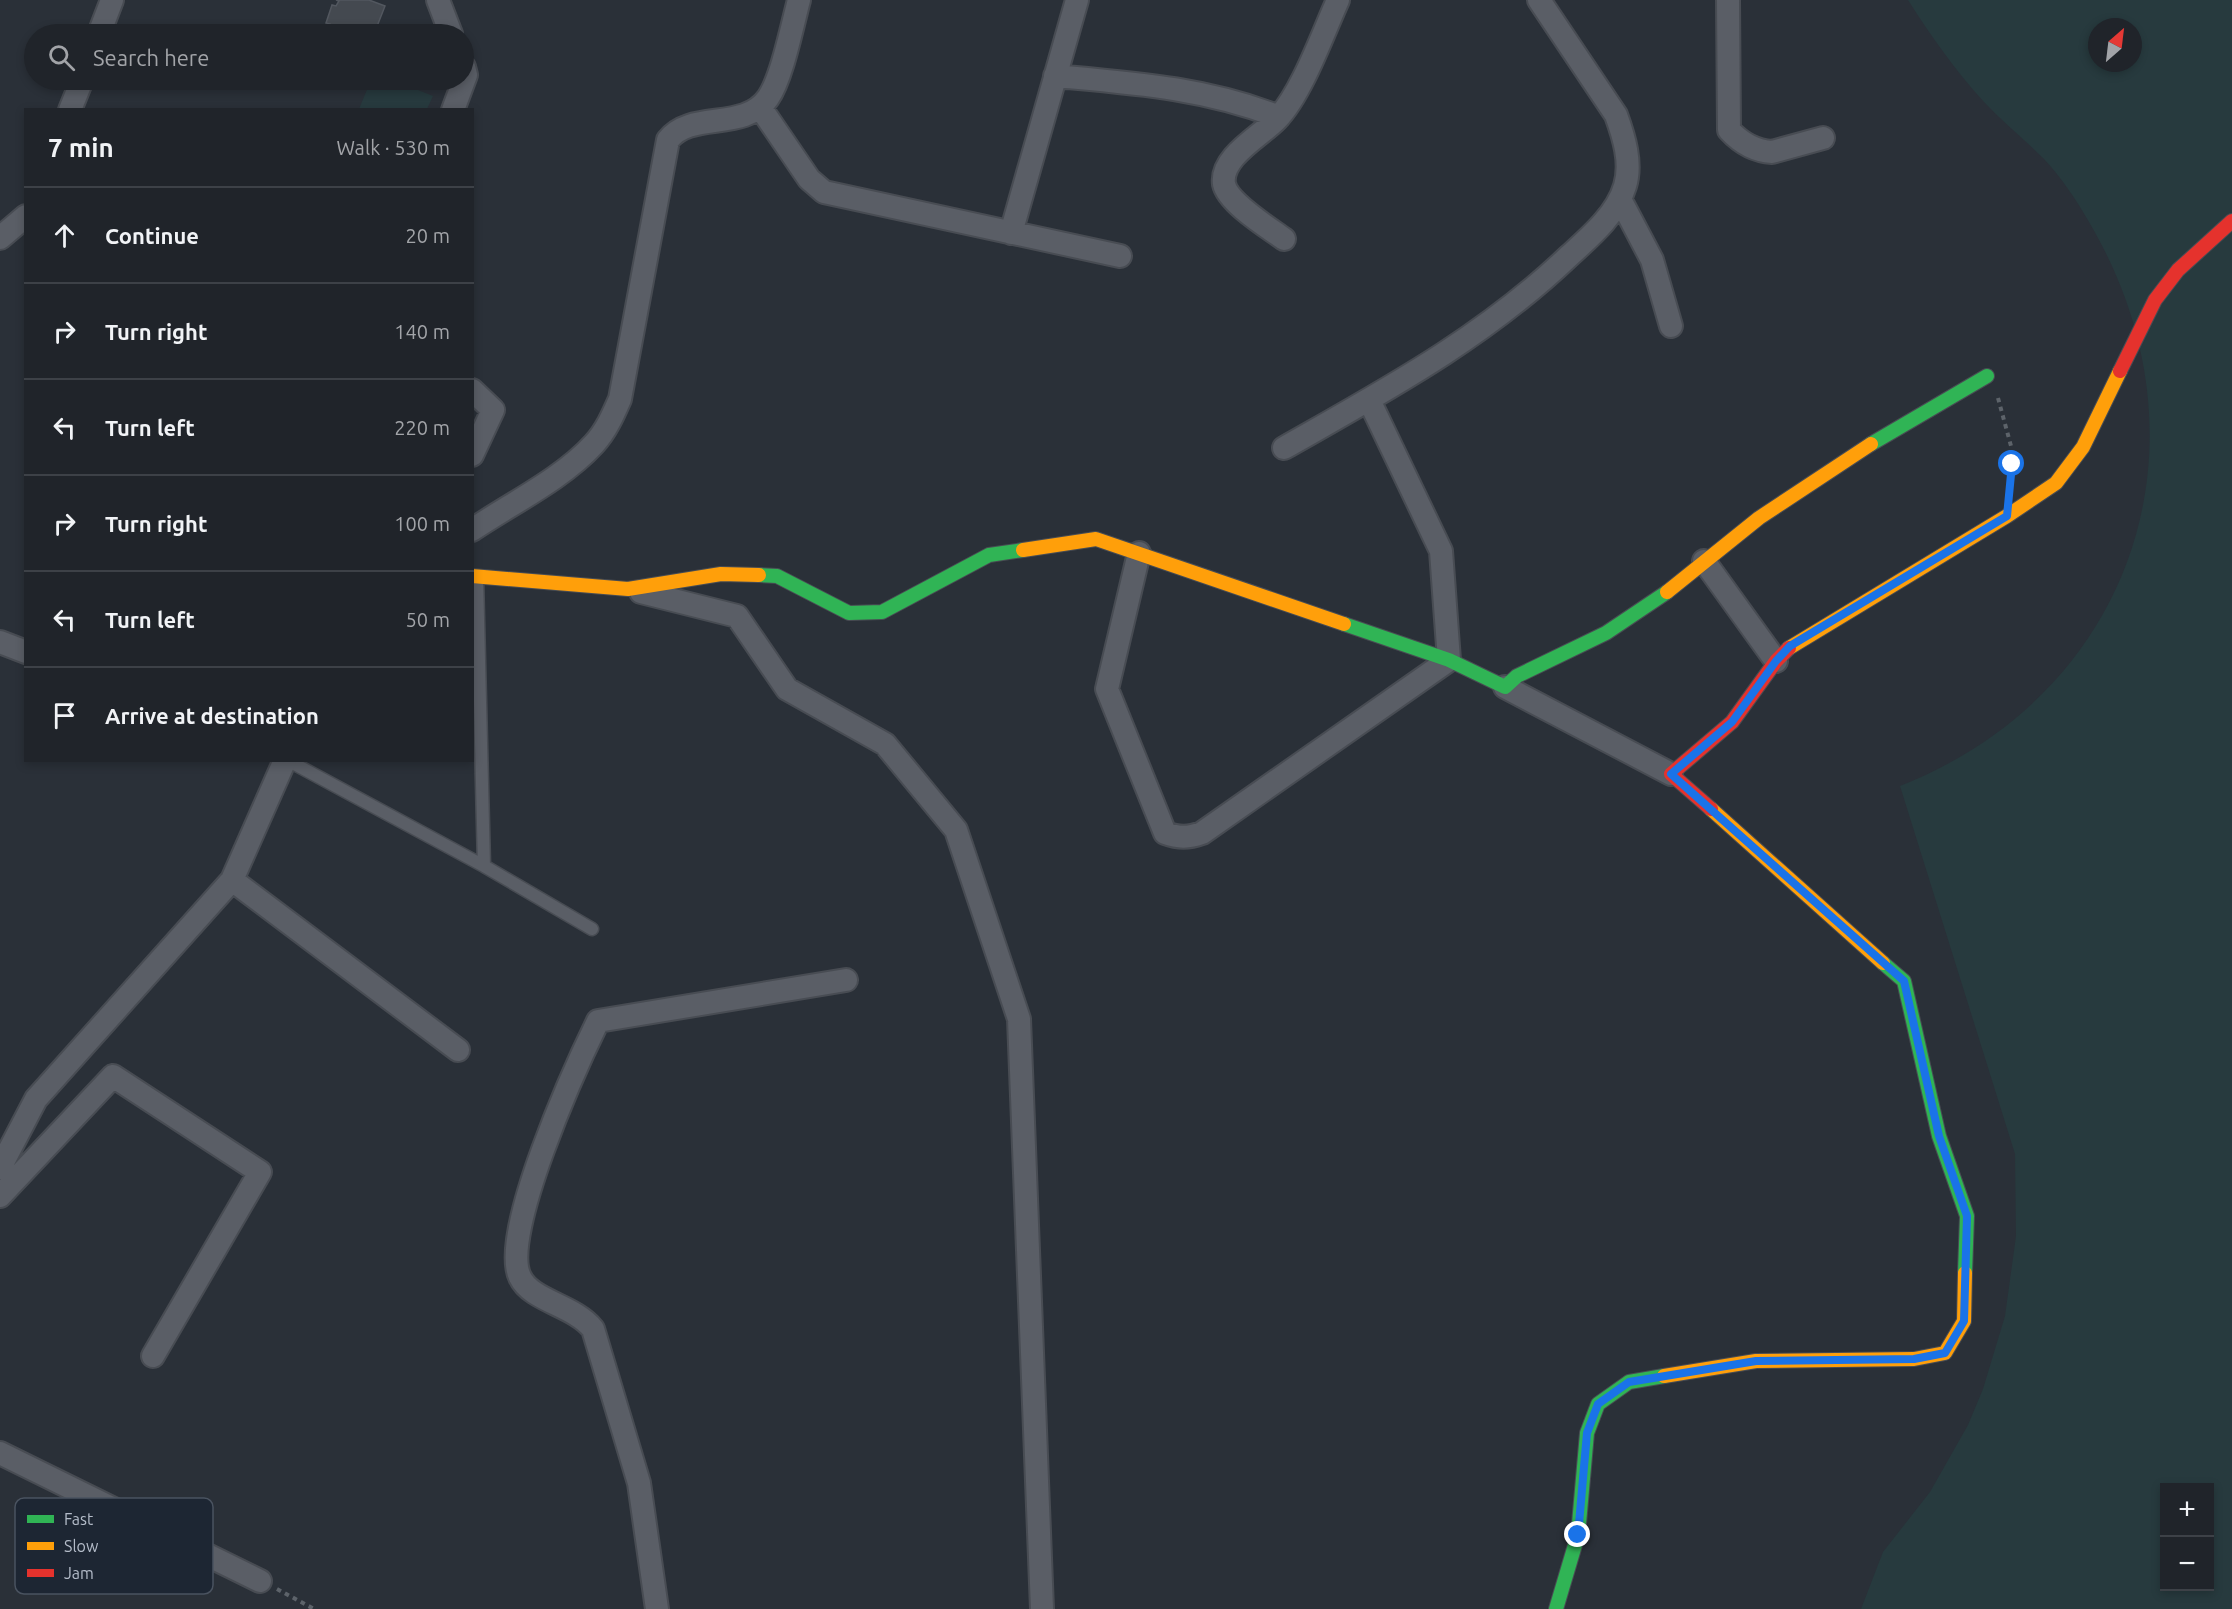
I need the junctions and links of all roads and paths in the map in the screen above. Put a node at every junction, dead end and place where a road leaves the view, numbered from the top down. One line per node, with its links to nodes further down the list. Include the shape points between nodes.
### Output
1 (112, 0): 8 (street)
2 (438, 0): 9 (street)
3 (799, 0): 13 (street, via 774,86)
4 (1077, 0): 10 (street)
5 (1338, 0): 16 (street, via 1296,90)
6 (1539, 0): 18 (street, via 1616,115 1628,167)
7 (1728, 0): 17 (street, via 1730,130 1748,146 1772,152)
8 (103, 24)
9 (447, 24)
10 (1055, 76): 16 (street, via 1178,88); 21 (street)
11 (78, 90): 14 (street)
12 (460, 90): 15 (street)
13 (760, 107): 21 (street, via 809,179 824,192); 32 (street, via 739,117 680,128 668,140 622,389 609,423 594,444 567,467)
14 (71, 108)
15 (454, 108)
16 (1279, 117): 23 (street, via 1232,160 1224,183 1231,198)
17 (1822, 138)
18 (1620, 199): 25 (street, via 1652,260); 28 (street, via 1596,231 1531,292 1459,346)
19 (24, 218): 22 (street)
20 (2232, 221): 31 (street, via 2185,263 2155,300 2083,447 2067,471)
21 (1011, 233): 24 (street)
22 (0, 238)
23 (1284, 239)
24 (1120, 256)
25 (1671, 326)
26 (1987, 376): 31 (path, via 2003,410 2011,446); 34 (street, via 1908,421 1780,504)
27 (474, 392): 30 (street, via 493,410)
28 (1368, 400): 29 (street); 39 (street, via 1441,551)
29 (1284, 448)
30 (474, 451)
31 (2007, 516): 40 (street, via 1807,634)
32 (474, 529)
33 (1139, 553): 36 (street, via 1096,539 989,555 882,612 849,613 777,576 721,574); 39 (street); 39 (street, via 1107,689 1165,833 1177,837 1202,833)
34 (1704, 561): 40 (street); 41 (street, via 1632,618 1517,676)
35 (475, 577): 36 (street); 45 (lane)
36 (628, 589): 59 (street, via 737,616 787,689 885,744 956,830 1019,1019)
37 (0, 642): 38 (street)
38 (24, 651)
39 (1449, 660): 41 (street)
40 (1776, 661): 44 (street, via 1732,722)
41 (1505, 687): 44 (street)
42 (285, 762): 46 (street)
43 (290, 762): 45 (lane)
44 (1671, 774): 60 (street, via 1904,981 1939,1136 1967,1216 1964,1321 1945,1353 1914,1359 1756,1361 1629,1382 1598,1404 1587,1433 1578,1535)
45 (484, 866): 47 (lane)
46 (232, 880): 49 (street); 50 (street, via 36,1099)
47 (592, 929)
48 (846, 980): 58 (street, via 598,1021 547,1140 523,1216 516,1246 519,1276 527,1289 577,1313 593,1329 639,1483)
49 (458, 1050)
50 (0, 1168)
51 (0, 1196): 52 (street, via 113,1076 260,1172)
52 (153, 1356)
53 (0, 1453): 54 (street)
54 (91, 1498)
55 (213, 1558): 56 (street)
56 (260, 1581): 57 (path)
57 (314, 1609)
58 (657, 1609)
59 (1042, 1609)
60 (1556, 1609)

